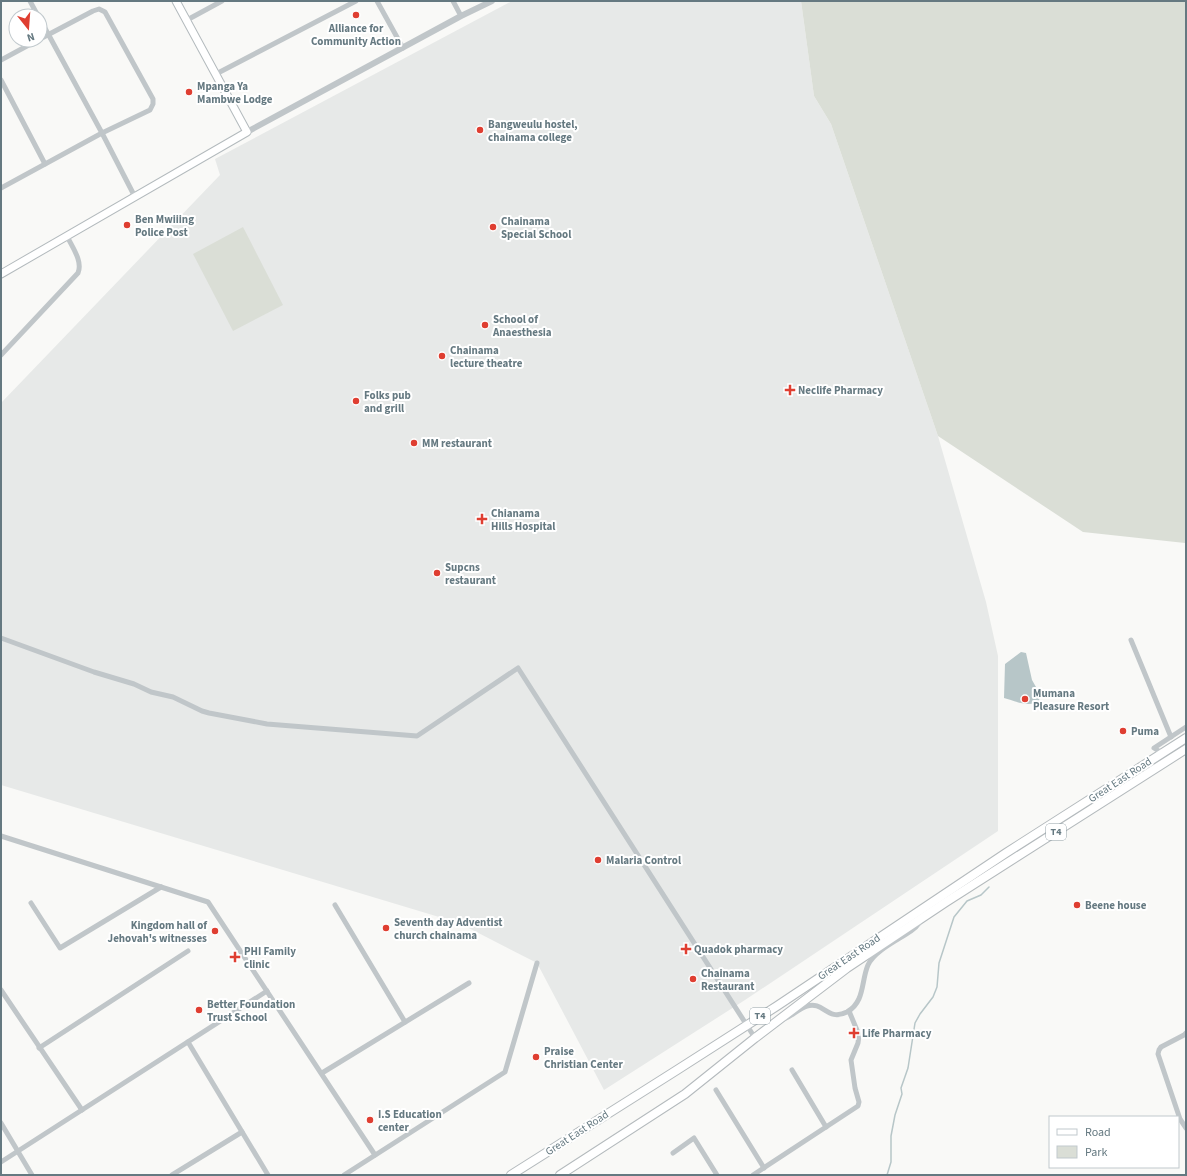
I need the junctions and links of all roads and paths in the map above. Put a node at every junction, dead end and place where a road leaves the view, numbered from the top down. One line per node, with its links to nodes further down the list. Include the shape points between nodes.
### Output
1 (176, 1): 8 (main road)
2 (222, 1): 8 (street)
3 (356, 1): 13 (street)
4 (377, 1): 11 (street)
5 (453, 1): 7 (street)
6 (492, 1): 7 (street)
7 (461, 16): 11 (street)
8 (187, 20): 13 (main road)
9 (48, 34): 16 (street); 16 (street, via 93,10 105,12 153,99 150,110)
10 (24, 48): 12 (street)
11 (403, 48): 15 (street)
12 (1, 60)
13 (216, 74): 15 (main road)
14 (1, 80): 17 (street)
15 (247, 132): 19 (main road)
16 (102, 133): 17 (street); 19 (street)
17 (45, 164): 18 (street)
18 (1, 188)
19 (135, 197): 20 (main road)
20 (67, 236): 21 (main road); 22 (street, via 80,262 78,273)
21 (1, 274)
22 (1, 355)
23 (1, 638): 42 (street, via 151,692 173,697 202,711 267,724 417,736 518,668)
24 (1131, 640): 26 (street)
25 (1186, 727): 26 (street)
26 (1170, 737): 29 (street, via 1154,748)
27 (1186, 738): 29 (main road, Great East Road / T4)
28 (1186, 749): 34 (main road, Great East Road / T4)
29 (1162, 753): 42 (main road, Great East Road / T4)
30 (1, 836): 31 (street)
31 (160, 887): 32 (street, via 60,948); 39 (street, via 208,902)
32 (31, 903)
33 (335, 904): 41 (street)
34 (927, 915): 40 (street, via 912,930 873,957 867,966 860,998); 43 (main road, Great East Road / T4, via 848,968)
35 (188, 951): 47 (street)
36 (537, 963): 60 (street, via 505,1072)
37 (469, 983): 41 (street)
38 (1, 990): 47 (street)
39 (267, 991): 46 (street); 49 (street)
40 (849, 1011): 43 (street, via 835,1015 814,1005 807,1006); 55 (street, via 859,1035 851,1060 859,1102 858,1106)
41 (405, 1022): 49 (street)
42 (746, 1025): 45 (street); 67 (main road, Great East Road / T4)
43 (765, 1031): 45 (main road, Great East Road / T4)
44 (1185, 1036): 52 (street, via 1158,1050)
45 (755, 1038): 68 (main road, Great East Road / T4, via 684,1094)
46 (188, 1042): 51 (street); 57 (street)
47 (39, 1048): 51 (street)
48 (792, 1070): 55 (street)
49 (322, 1073): 60 (street)
50 (716, 1090): 62 (street)
51 (82, 1110): 58 (street)
52 (1179, 1116)
53 (1179, 1116): 56 (street)
54 (1, 1124): 58 (street)
55 (826, 1127): 62 (street)
56 (1186, 1128)
57 (242, 1132): 64 (street); 65 (street)
58 (18, 1151): 61 (street); 63 (street)
59 (673, 1152): 69 (street, via 694,1138)
60 (375, 1154): 66 (street)
61 (1, 1162)
62 (764, 1168): 70 (street)
63 (32, 1175)
64 (172, 1175)
65 (268, 1175)
66 (344, 1175)
67 (511, 1175)
68 (560, 1175)
69 (717, 1175)
70 (752, 1175)

